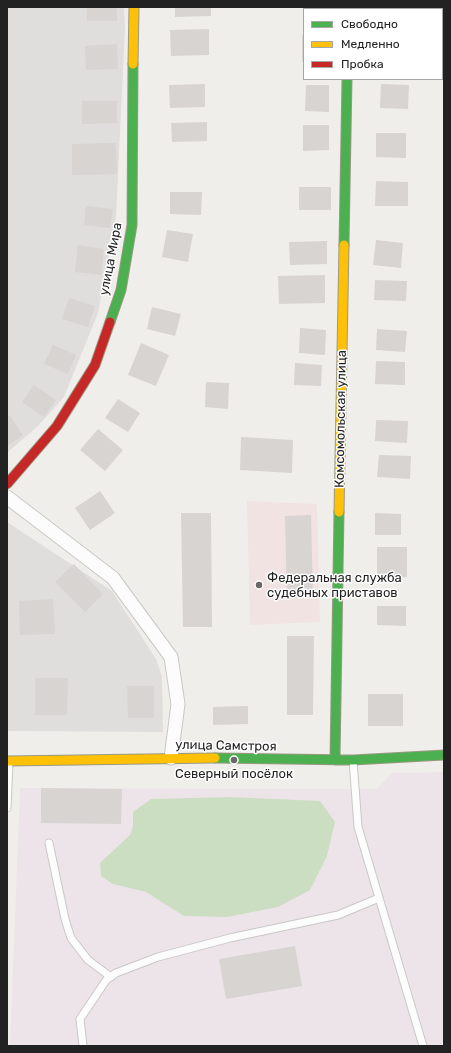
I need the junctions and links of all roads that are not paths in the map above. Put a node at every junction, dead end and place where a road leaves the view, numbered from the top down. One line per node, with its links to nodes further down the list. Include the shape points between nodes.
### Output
1 (134, 7): 3 (street, улица Мира, via 132,225 121,290 95,365 57,426)
2 (347, 80): 7 (street, Комсомольская улица)
3 (7, 484)
4 (7, 498): 6 (street, via 113,578 171,657 178,704)
5 (444, 755): 8 (street, улица Самстроя)
6 (171, 758): 7 (street, улица Самстроя); 9 (street, улица Самстроя)
7 (335, 760): 8 (street, улица Самстроя)
8 (353, 760): 12 (lane, via 358,827)
9 (8, 761): 10 (lane)
10 (7, 808)
11 (49, 843): 13 (lane, via 71,938 88,960)
12 (379, 898): 13 (lane, via 338,916 230,938 158,957); 15 (lane)
13 (110, 977): 14 (lane, via 80,1020)
14 (83, 1046)
15 (424, 1046)

